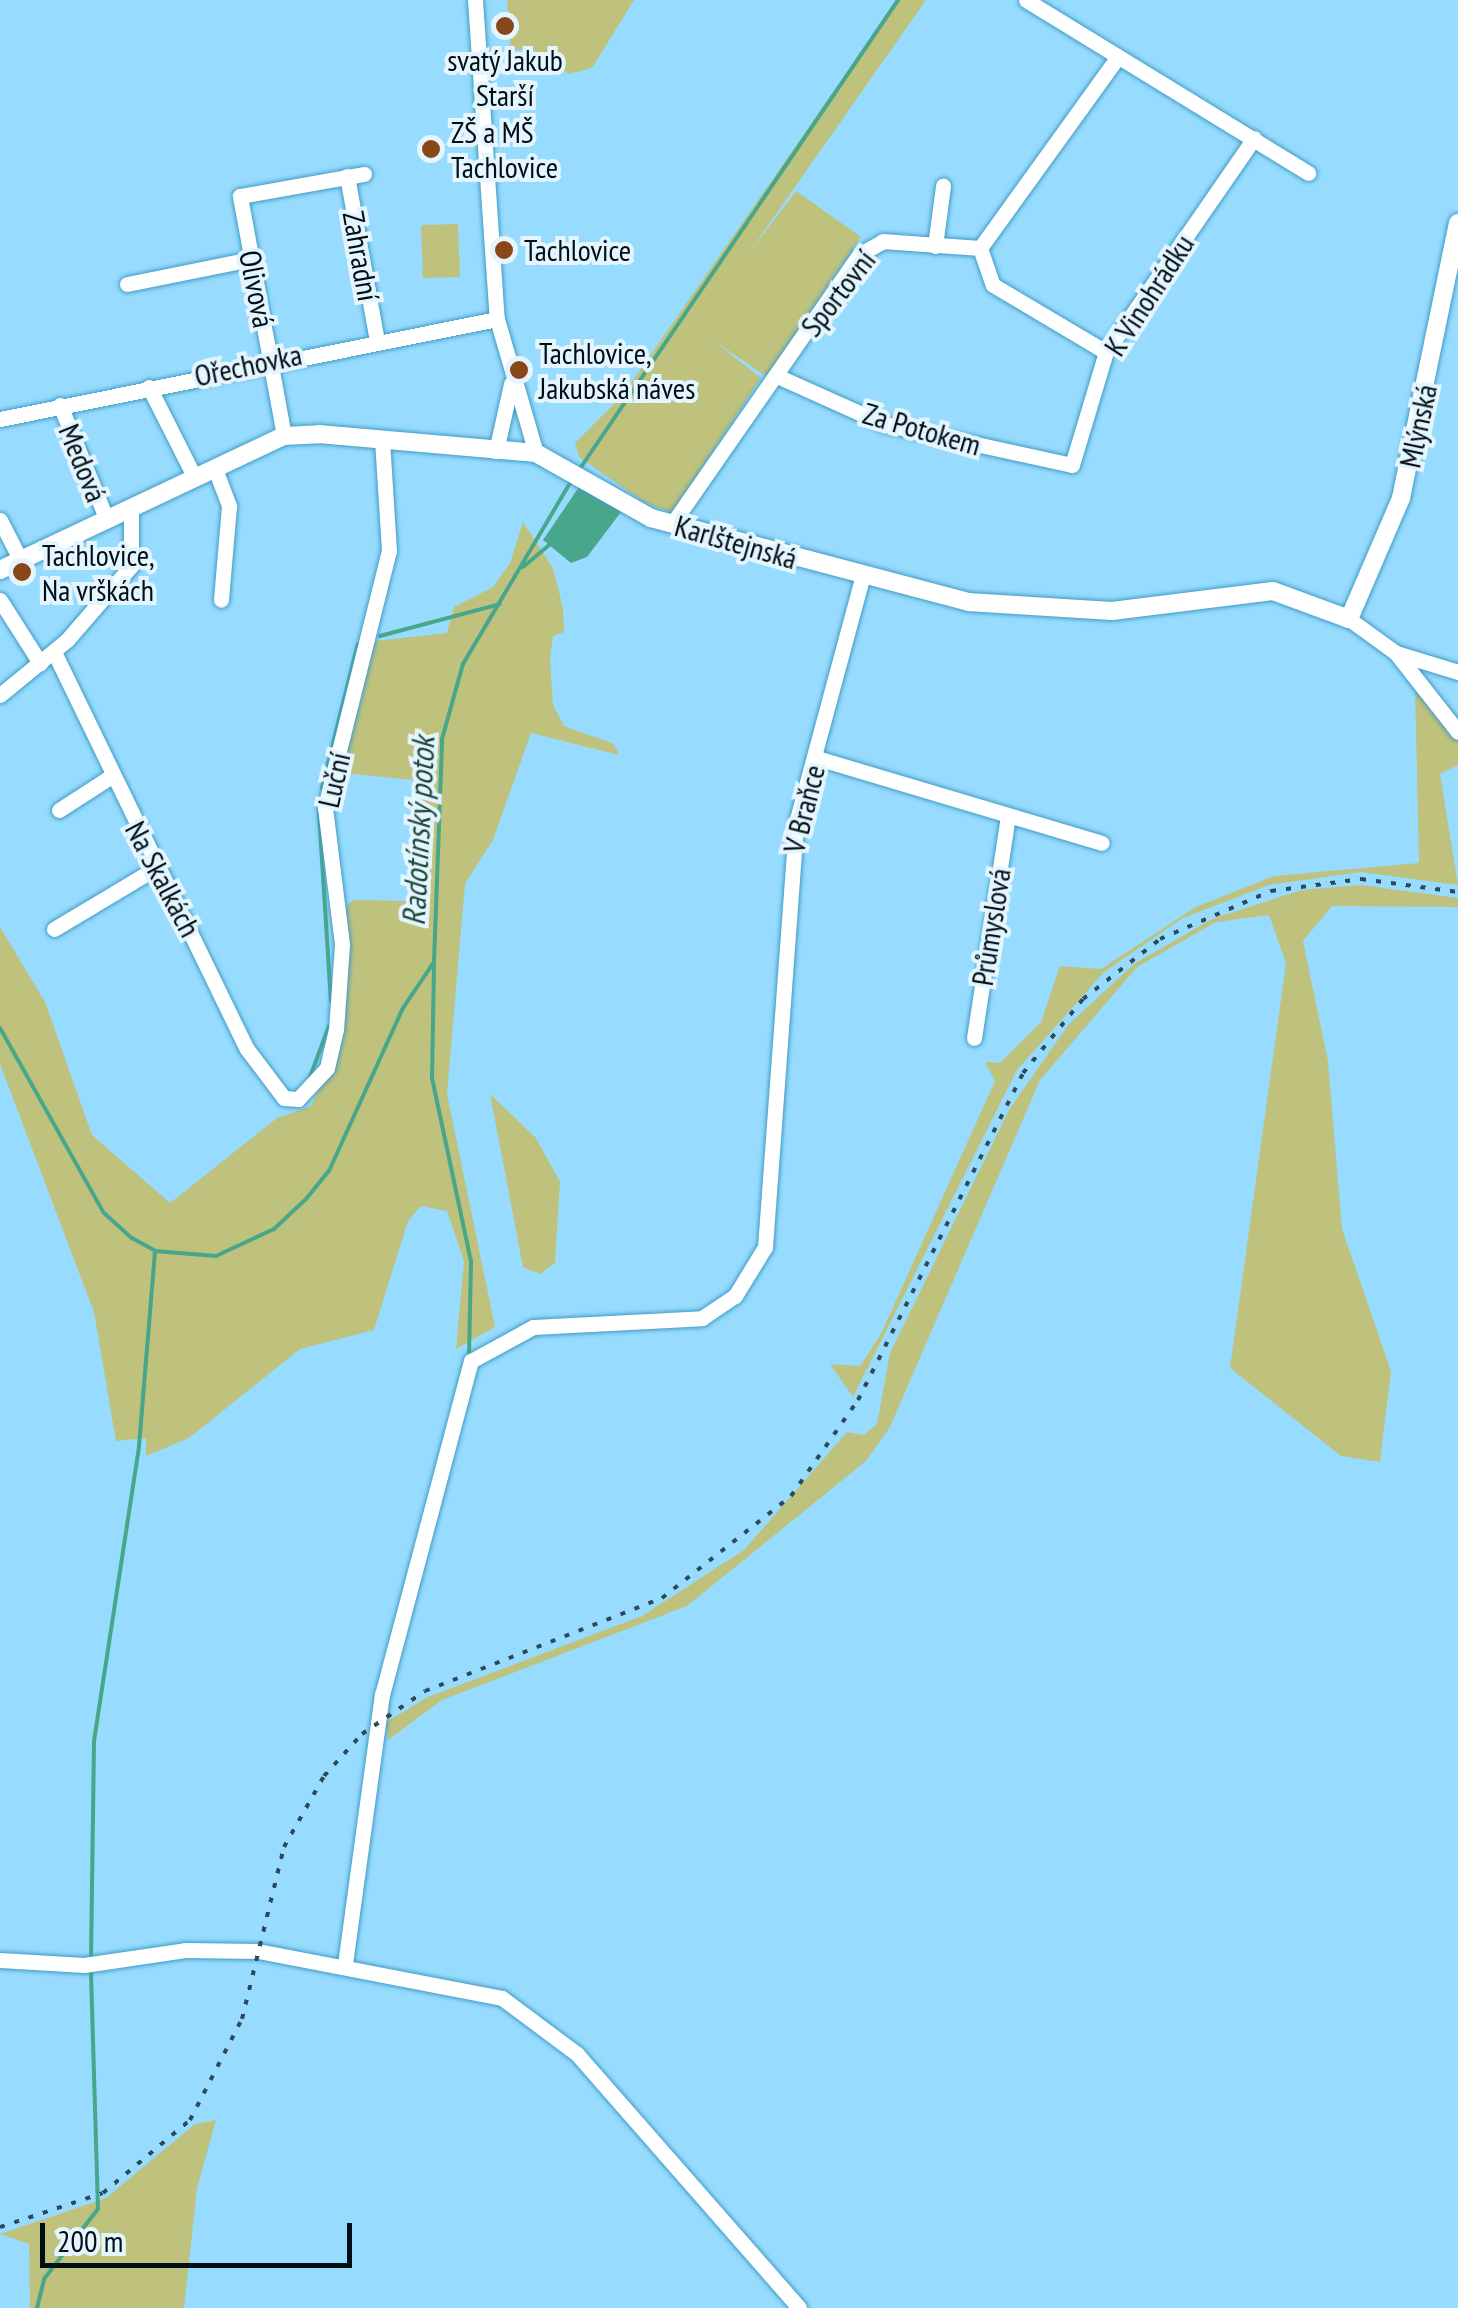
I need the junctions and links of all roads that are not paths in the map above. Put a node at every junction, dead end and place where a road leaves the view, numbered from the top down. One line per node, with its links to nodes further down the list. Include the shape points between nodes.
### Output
1 (476, 0): 13 (street)
2 (1026, 0): 3 (street)
3 (1118, 57): 4 (street); 10 (street)
4 (1254, 138): 5 (street); 15 (street, K Vinohrádku)
5 (1308, 173)
6 (355, 175): 11 (street, Olivová, via 254,190 240,200); 14 (street, Zahradní)
7 (944, 186): 9 (street)
8 (1458, 223): 38 (main road, Mlýnská, via 1401,498)
9 (934, 246): 10 (street, Sportovní); 17 (street, Sportovní, via 883,240 860,254)
10 (980, 248): 15 (street, via 993,286)
11 (251, 259): 12 (street); 16 (street, Olivová)
12 (126, 284)
13 (496, 319): 14 (street, Ořechovka); 18 (street)
14 (376, 336): 16 (street, Ořechovka)
15 (1106, 352): 26 (street, K Vinohrádku)
16 (270, 361): 19 (street, Ořechovka); 22 (street, Olivová)
17 (777, 376): 26 (street, Za Potokem, via 884,424); 32 (street, Sportovní)
18 (511, 384): 24 (street); 25 (street)
19 (149, 386): 20 (street, Ořechovka); 28 (street)
20 (60, 406): 21 (street, Ořechovka); 31 (street, Medová)
21 (0, 419)
22 (284, 436): 23 (main road, Karlštejnská); 27 (main road, Karlštejnská)
23 (382, 439): 24 (main road, Karlštejnská); 53 (street, Luční, via 390,551 325,807 342,944 336,1030 316,1087)
24 (496, 451): 25 (main road, Karlštejnská)
25 (536, 453): 32 (main road, Karlštejnská)
26 (1072, 465)
27 (215, 468): 28 (main road, Karlštejnská); 37 (street, via 229,506)
28 (195, 478): 29 (main road, Karlštejnská)
29 (131, 509): 31 (main road, Karlštejnská); 39 (street, via 131,566)
30 (0, 520): 33 (street)
31 (107, 520): 33 (main road, Karlštejnská)
32 (672, 524): 35 (main road, Karlštejnská)
33 (21, 561): 34 (main road, Karlštejnská)
34 (0, 570)
35 (862, 578): 38 (main road, Karlštejnská, via 1034,612 1273,591); 45 (street, V Braňce)
36 (0, 600): 41 (street)
37 (221, 600)
38 (1349, 619): 40 (street, Karlštejnská)
39 (54, 652): 41 (street); 46 (street, Na Skalkách)
40 (1396, 653): 42 (street); 44 (street, Karlštejnská)
41 (40, 663): 43 (street)
42 (1458, 672)
43 (0, 695)
44 (1458, 732)
45 (816, 758): 48 (street); 55 (street, V Braňce, via 789,868 771,1226 735,1296 676,1324 581,1318 533,1326 483,1348 459,1384 382,1695)
46 (110, 777): 47 (street); 50 (street, Na Skalkách)
47 (59, 810)
48 (1008, 816): 49 (street); 52 (street, Průmyslová)
49 (1102, 843)
50 (156, 868): 51 (street); 53 (street, Na Skalkách, via 247,1050)
51 (54, 928)
52 (974, 1038)
53 (284, 1098)
54 (0, 1960): 55 (street, via 92,1965 231,1950)
55 (345, 1964): 56 (street, via 479,1991 542,2022)
56 (799, 2308)

